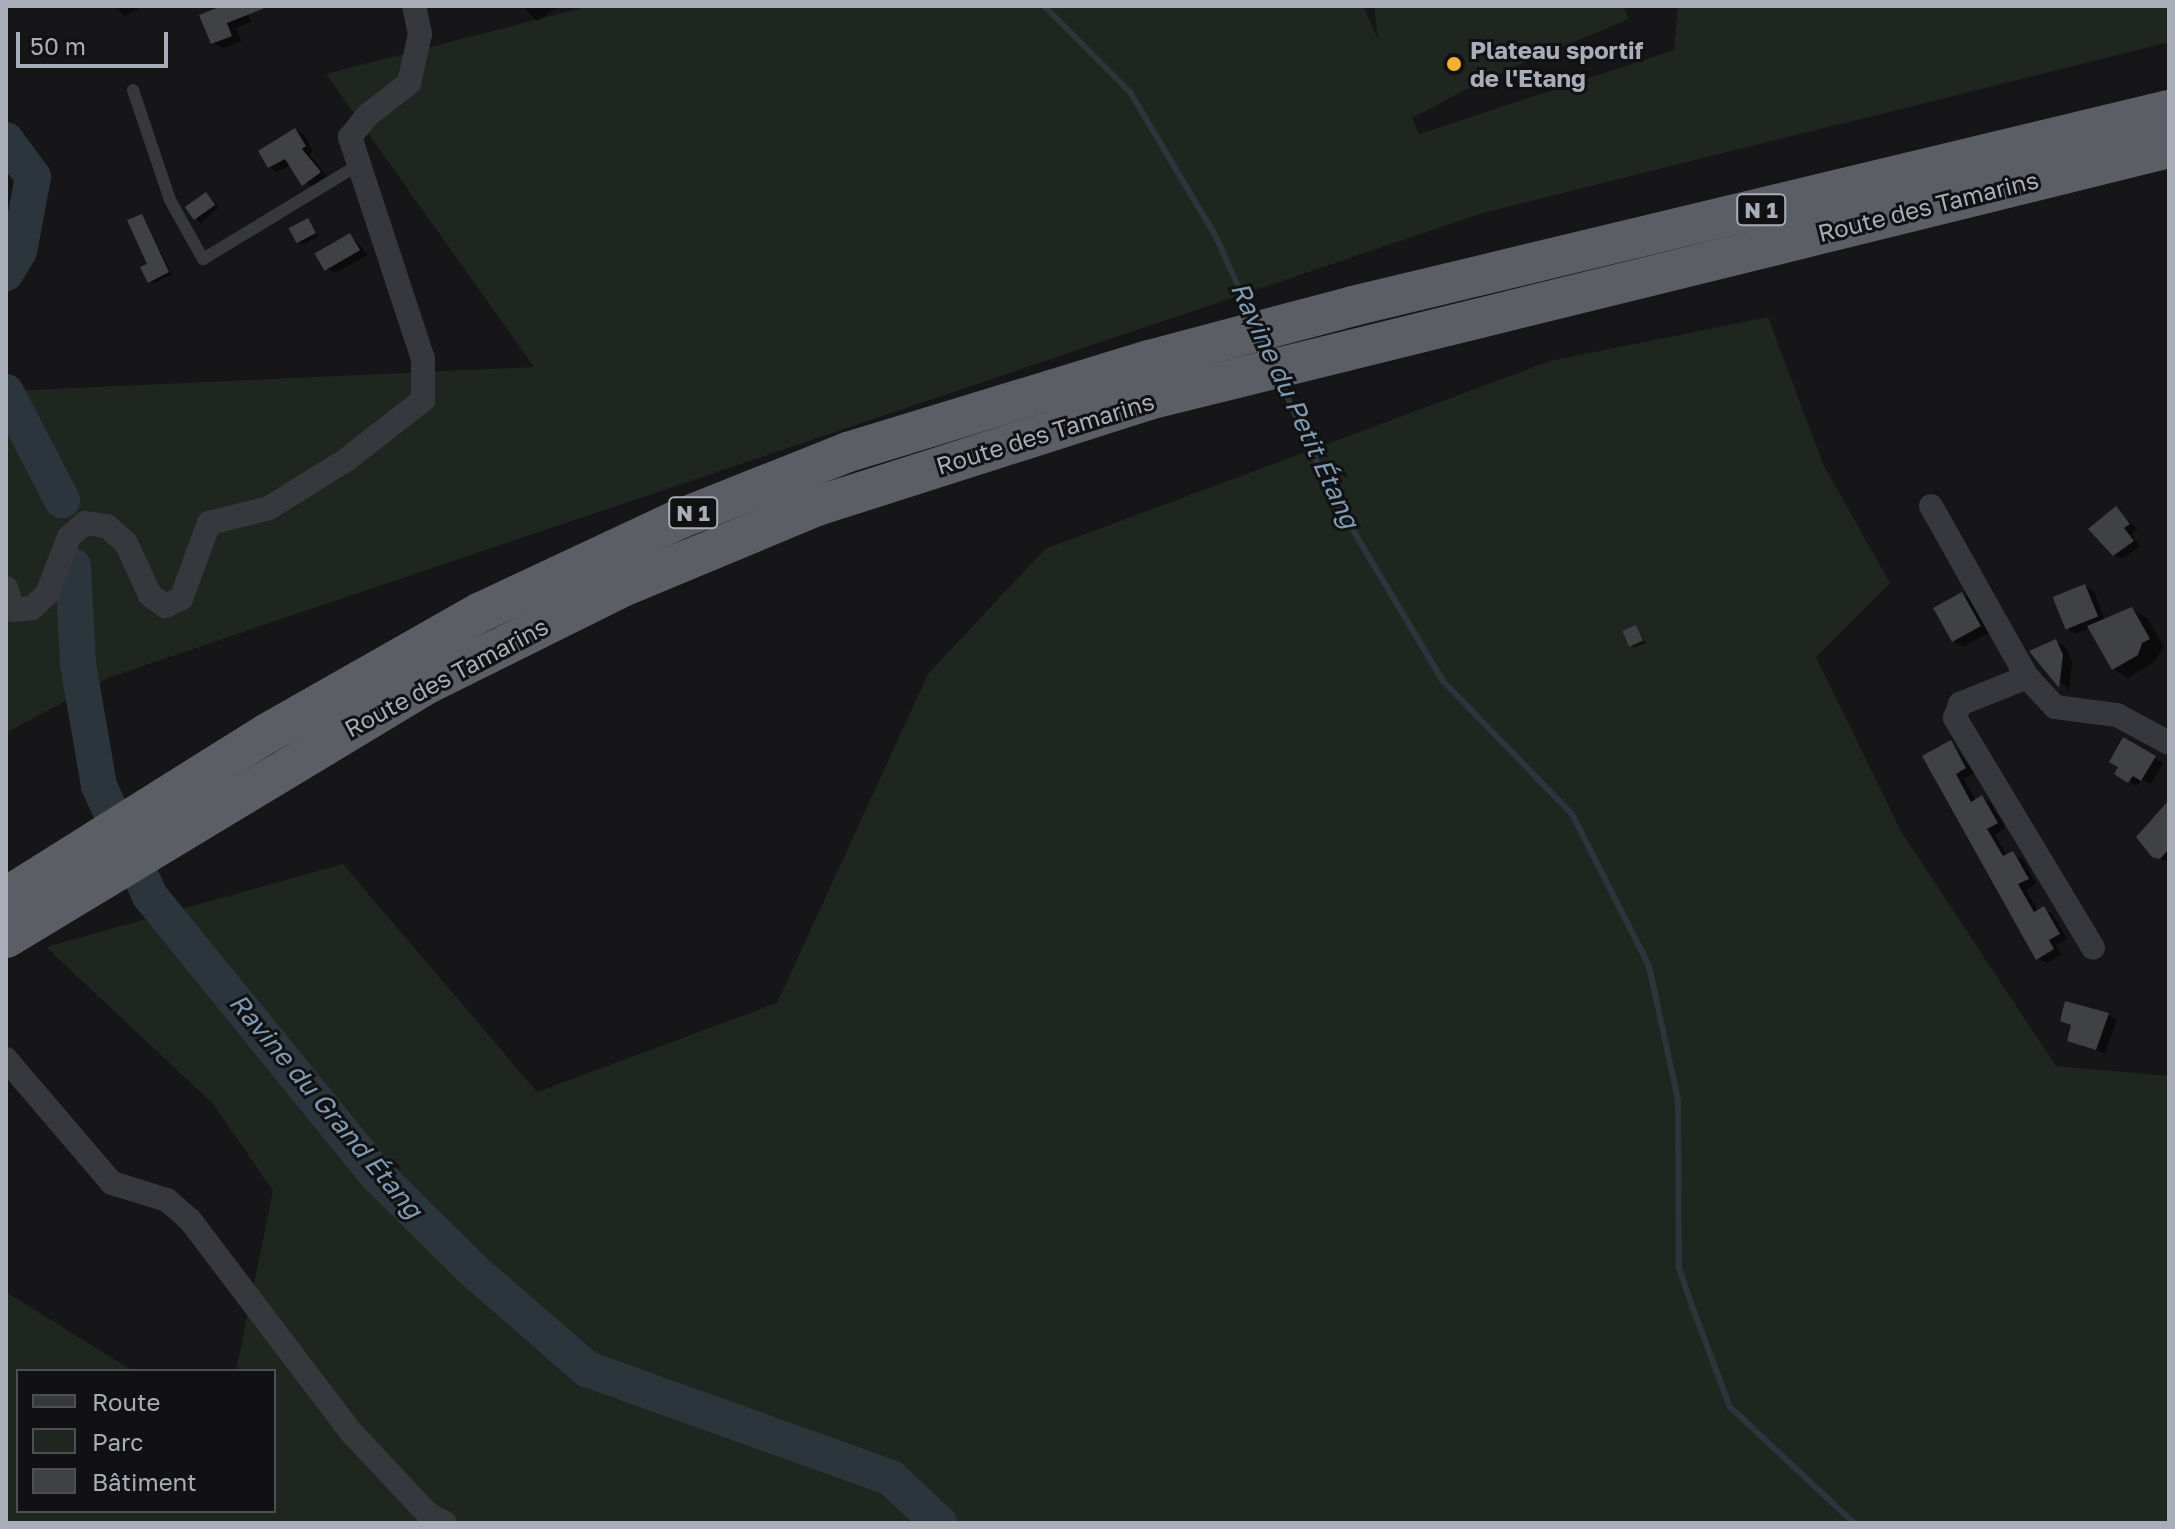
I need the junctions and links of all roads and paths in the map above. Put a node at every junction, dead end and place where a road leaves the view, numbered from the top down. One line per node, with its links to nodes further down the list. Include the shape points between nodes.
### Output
1 (414, 6): 5 (street, via 420,34 409,83 368,115 350,137)
2 (133, 90): 5 (lane, via 170,200 195,254 203,259)
3 (2169, 110): 6 (highway, Route des Tamarins / N 1, via 1353,306)
4 (2169, 148): 6 (highway, Route des Tamarins / N 1, via 1365,344)
5 (358, 165): 8 (street, via 423,359 423,400 346,460 269,508 209,523 181,599 165,606 150,595 126,543 107,526 85,523 69,537 47,594 32,608 13,610)
6 (1153, 379): 11 (highway, Route des Tamarins / N 1, via 848,452 682,518 481,612 266,734); 12 (highway, Route des Tamarins / N 1, via 648,576 425,685)
7 (1931, 506): 9 (street)
8 (6, 588)
9 (2027, 677): 10 (street, via 2055,707 2117,715); 13 (street, via 1960,704 1955,718)
10 (2169, 743)
11 (6, 897)
12 (6, 938)
13 (2093, 948)
14 (6, 1059): 15 (street, via 112,1183 167,1200 190,1220 350,1431 428,1514)
15 (445, 1523)

